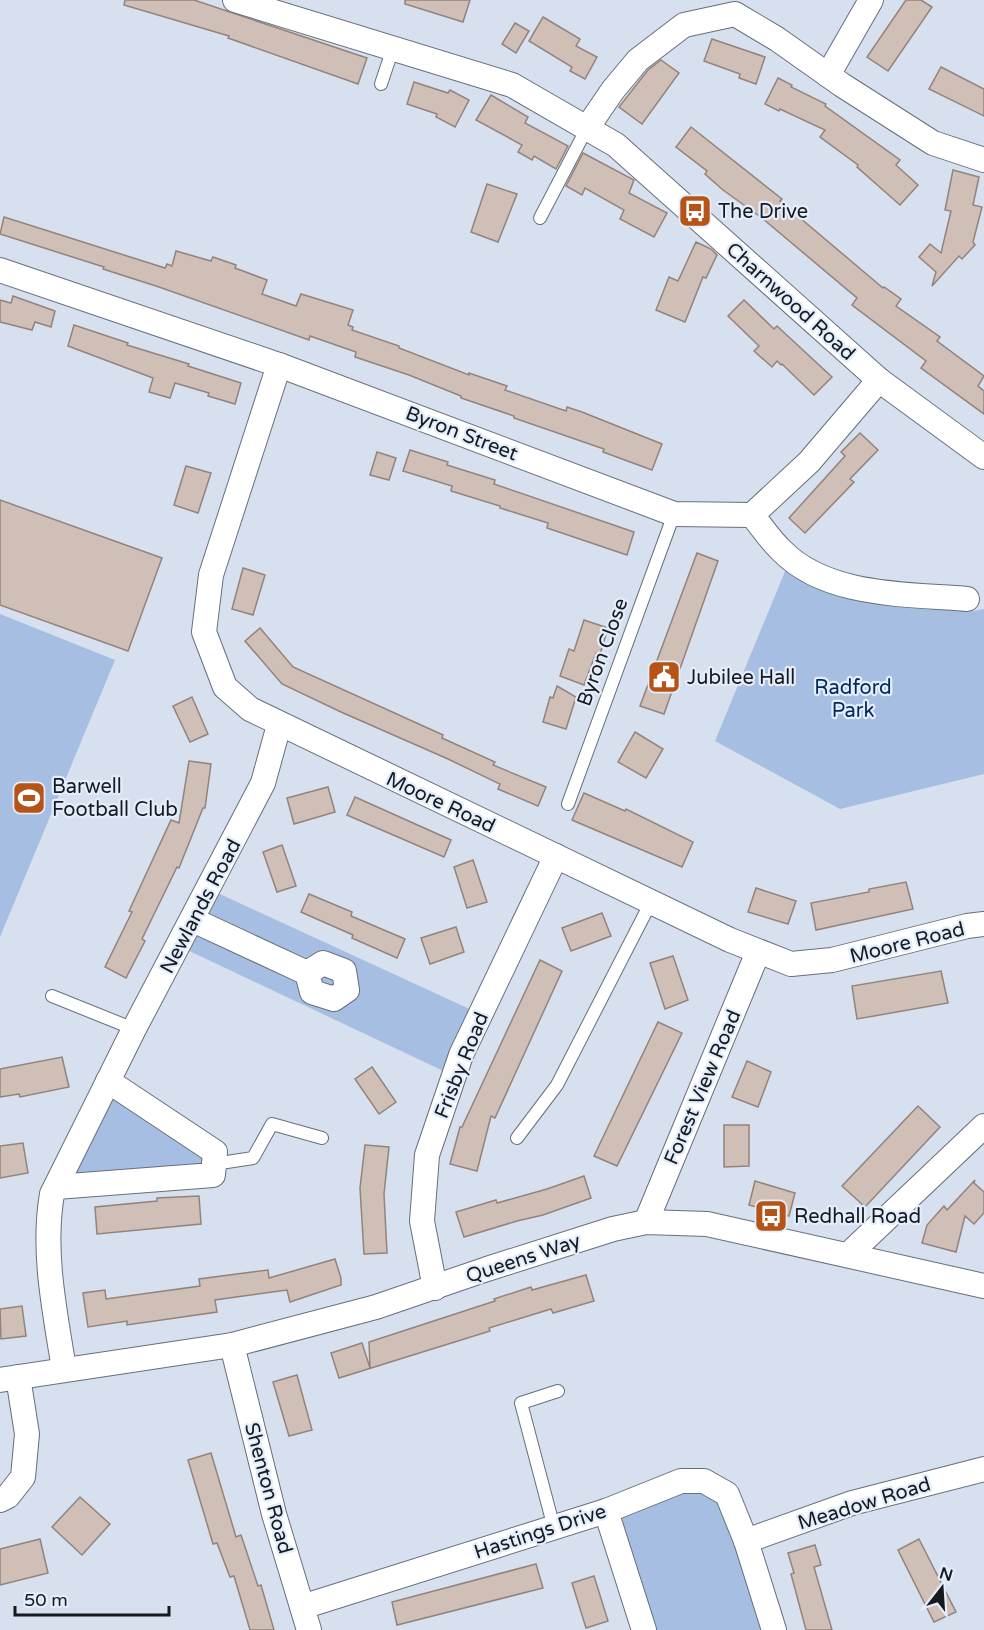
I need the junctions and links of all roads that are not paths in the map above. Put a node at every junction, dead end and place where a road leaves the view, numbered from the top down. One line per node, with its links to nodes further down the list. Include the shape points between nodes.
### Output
1 (235, 0): 3 (street, Charnwood Road)
2 (871, 0): 4 (street)
3 (393, 48): 5 (lane); 6 (street, Charnwood Road, via 512,85)
4 (828, 75): 6 (street, via 735,14 684,25 638,60); 7 (street, via 933,143)
5 (381, 84)
6 (587, 128): 8 (lane); 11 (street, Charnwood Road, via 616,145)
7 (984, 160)
8 (540, 218)
9 (0, 270): 10 (street, Byron Street)
10 (279, 365): 13 (street, Byron Street); 16 (street, Moore Road, via 211,575 204,632 225,687 250,709)
11 (879, 380): 12 (street, Charnwood Road); 14 (street, via 809,462)
12 (984, 457)
13 (674, 514): 14 (street, Byron Street); 17 (lane, Byron Close)
14 (753, 515): 15 (street, via 782,552 809,572 855,589)
15 (967, 599)
16 (279, 725): 18 (street, Moore Road); 20 (street, Newlands Road, via 264,783)
17 (568, 804)
18 (556, 856): 19 (street, Moore Road); 35 (street, Frisby Road, via 461,1055 428,1155 422,1221)
19 (651, 902): 22 (street, Moore Road); 29 (lane, via 556,1085)
20 (193, 920): 23 (street); 25 (street, Newlands Road)
21 (984, 924): 22 (street, Moore Road, via 832,960 790,964)
22 (758, 952): 32 (street, Forest View Road)
23 (307, 973)
24 (52, 996): 25 (lane)
25 (134, 1029): 26 (street, Newlands Road)
26 (108, 1081): 30 (street, via 215,1152); 31 (street, Newlands Road)
27 (984, 1125): 33 (street)
28 (322, 1138): 30 (lane, via 272,1124 253,1158)
29 (517, 1138)
30 (214, 1164): 31 (street, via 213,1175)
31 (56, 1188): 37 (street, Newlands Road, via 48,1231)
32 (646, 1222): 33 (street, Queens Way, via 707,1224); 35 (street, Queens Way, via 613,1229)
33 (849, 1254): 34 (street, Queens Way)
34 (984, 1286)
35 (435, 1288): 36 (street, Queens Way)
36 (232, 1345): 37 (street, Queens Way); 45 (street, Shenton Road, via 274,1514)
37 (64, 1369): 38 (street, Queens Way)
38 (9, 1379): 41 (street, via 27,1434 23,1477)
39 (558, 1391): 43 (lane, via 521,1402)
40 (984, 1469): 44 (street, Meadow Road, via 852,1503)
41 (0, 1500)
42 (606, 1511): 43 (street, Hastings Drive); 44 (street, Hastings Drive, via 681,1481 704,1481 727,1494); 47 (street)
43 (554, 1528): 45 (street, Hastings Drive)
44 (746, 1541): 48 (street, Hastings Drive)
45 (302, 1607): 46 (street, Shenton Road)
46 (309, 1630)
47 (644, 1630)
48 (774, 1630)

